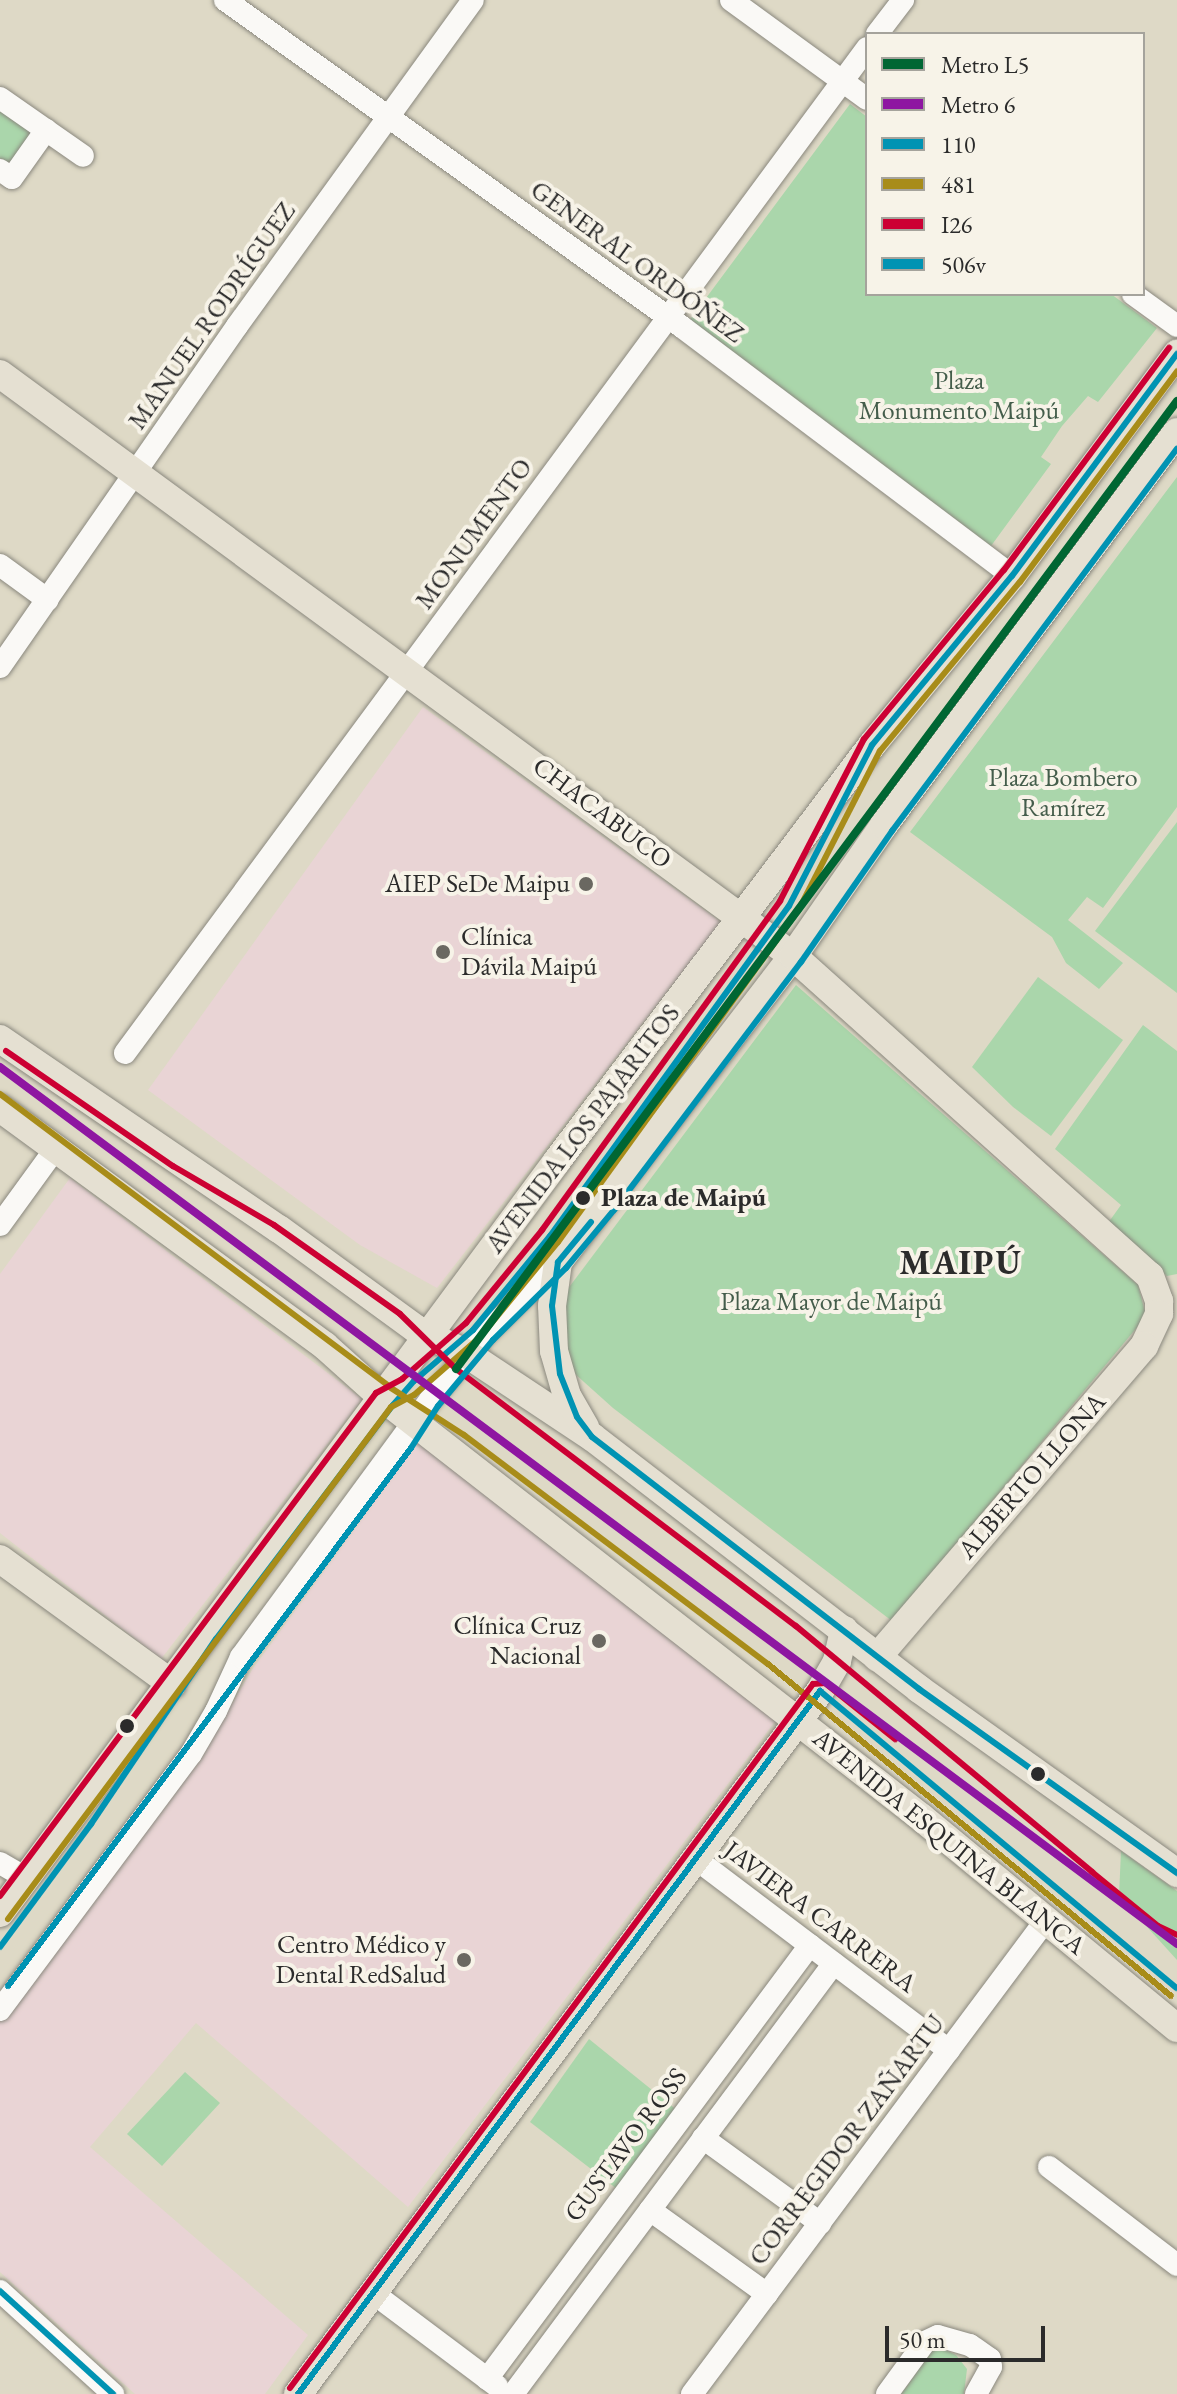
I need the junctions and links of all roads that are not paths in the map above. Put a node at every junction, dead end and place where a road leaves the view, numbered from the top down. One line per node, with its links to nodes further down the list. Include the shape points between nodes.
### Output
1 (225, 0): 10 (street, GENERAL ORDÓÑEZ)
2 (473, 0): 10 (street, MANUEL RODRÍGUEZ)
3 (731, 0): 7 (street)
4 (903, 0): 5 (street)
5 (879, 32)
6 (865, 51): 7 (street, MONUMENTO)
7 (842, 81): 9 (street); 15 (street, MONUMENTO)
8 (0, 98): 11 (street)
9 (865, 98)
10 (388, 118): 15 (street, GENERAL ORDÓÑEZ); 20 (street, MANUEL RODRÍGUEZ)
11 (46, 130): 12 (street); 13 (street, via 12,178)
12 (83, 156)
13 (0, 170)
14 (1136, 296): 16 (street)
15 (668, 318): 22 (street, GENERAL ORDÓÑEZ); 25 (street, MONUMENTO)
16 (1177, 326)
17 (1177, 354): 22 (main road, AVENIDA LOS PAJARITOS)
18 (0, 374): 20 (main road, CHACABUCO)
19 (1177, 432): 27 (main road, AVENIDA LOS PAJARITOS, via 871,842)
20 (136, 473): 23 (street, MANUEL RODRÍGUEZ); 25 (main road, CHACABUCO)
21 (0, 565): 23 (street)
22 (1012, 576): 26 (main road, AVENIDA LOS PAJARITOS, via 872,745)
23 (48, 600): 24 (street, MANUEL RODRÍGUEZ)
24 (0, 667)
25 (407, 671): 26 (main road, CHACABUCO); 29 (street, MONUMENTO)
26 (742, 917): 27 (main road, CHACABUCO); 35 (main road, AVENIDA LOS PAJARITOS)
27 (793, 956): 33 (main road, AVENIDA LOS PAJARITOS); 34 (main road, CHACABUCO, via 1142,1266)
28 (0, 1039): 35 (main road)
29 (125, 1053)
30 (0, 1108): 31 (main road, AVENIDA ESQUINA BLANCA)
31 (56, 1148): 32 (street); 37 (main road, AVENIDA ESQUINA BLANCA, via 325,1346)
32 (0, 1225)
33 (558, 1262): 36 (street, AVENIDA LOS PAJARITOS); 39 (main road, via 552,1306 554,1351 567,1396)
34 (1168, 1298): 42 (main road, ALBERTO LLONA, via 1144,1346)
35 (430, 1336): 36 (main road); 37 (main road, AVENIDA LOS PAJARITOS)
36 (467, 1354): 38 (street, AVENIDA LOS PAJARITOS); 39 (main road)
37 (384, 1399): 38 (main road, AVENIDA ESQUINA BLANCA); 43 (main road, AVENIDA LOS PAJARITOS)
38 (417, 1423): 44 (main road, AVENIDA ESQUINA BLANCA); 53 (street, AVENIDA LOS PAJARITOS, via 241,1657 191,1754)
39 (592, 1437): 41 (main road)
40 (0, 1559): 43 (main road)
41 (844, 1630): 42 (main road); 44 (main road, via 833,1669)
42 (877, 1657): 47 (main road)
43 (172, 1684): 48 (main road, AVENIDA LOS PAJARITOS)
44 (799, 1720): 45 (main road); 50 (main road, AVENIDA ESQUINA BLANCA)
45 (696, 1859): 51 (street, JAVIERA CARRERA); 62 (main road)
46 (0, 1863): 48 (street)
47 (1177, 1873)
48 (26, 1878): 49 (main road, AVENIDA LOS PAJARITOS)
49 (0, 1913)
50 (1046, 1920): 54 (main road, AVENIDA ESQUINA BLANCA); 55 (street, CORREGIDOR ZAÑARTU)
51 (810, 1945): 52 (street, JAVIERA CARRERA); 64 (street, GUSTAVO ROSS)
52 (834, 1963): 55 (street, JAVIERA CARRERA); 56 (street)
53 (0, 2010)
54 (1177, 2028)
55 (949, 2050): 59 (street, CORREGIDOR ZAÑARTU)
56 (703, 2138): 58 (street); 59 (street)
57 (1049, 2167): 60 (street)
58 (650, 2210): 63 (street); 67 (street)
59 (820, 2223): 63 (street, CORREGIDOR ZAÑARTU)
60 (1177, 2265)
61 (0, 2291): 65 (street)
62 (373, 2293): 64 (street); 66 (main road)
63 (767, 2294): 68 (street, CORREGIDOR ZAÑARTU)
64 (487, 2379): 67 (street)
65 (113, 2394)
66 (298, 2394)
67 (510, 2394)
68 (692, 2394)
69 (887, 2394): 70 (street, via 925,2342 938,2336 970,2345 990,2359)
70 (976, 2394)

